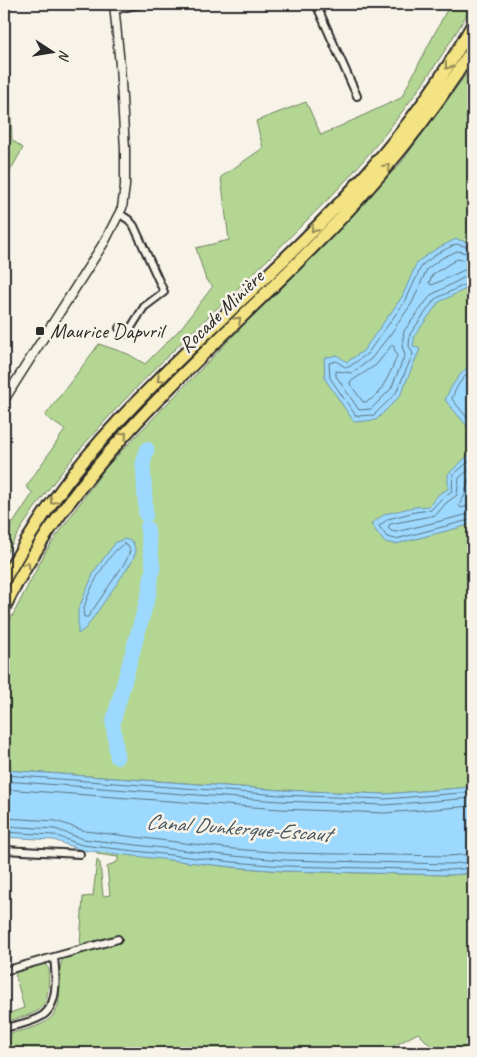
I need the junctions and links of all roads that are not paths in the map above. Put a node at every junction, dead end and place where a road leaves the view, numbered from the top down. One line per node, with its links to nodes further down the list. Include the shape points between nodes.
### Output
1 (140, 4): 3 (street)
2 (316, 4): 6 (street)
3 (114, 7): 7 (street, via 125,166 125,193)
4 (473, 24): 10 (highway, Rocade Minière, one-way to 10, via 429,94 369,172 152,387 90,453 48,508)
5 (473, 48): 11 (highway, Rocade Minière, one-way to 5, via 48,531 102,460 162,395 355,204 420,127)
6 (357, 96)
7 (120, 214): 8 (street, via 134,226 164,292 144,308 127,334); 9 (street)
8 (119, 328)
9 (4, 400)
10 (4, 580)
11 (4, 608)
12 (4, 850): 13 (street)
13 (80, 854)
14 (118, 939): 15 (street)
15 (54, 957): 16 (street); 17 (street, via 54,993 48,1011 35,1020)
16 (4, 971)
17 (4, 1028)

